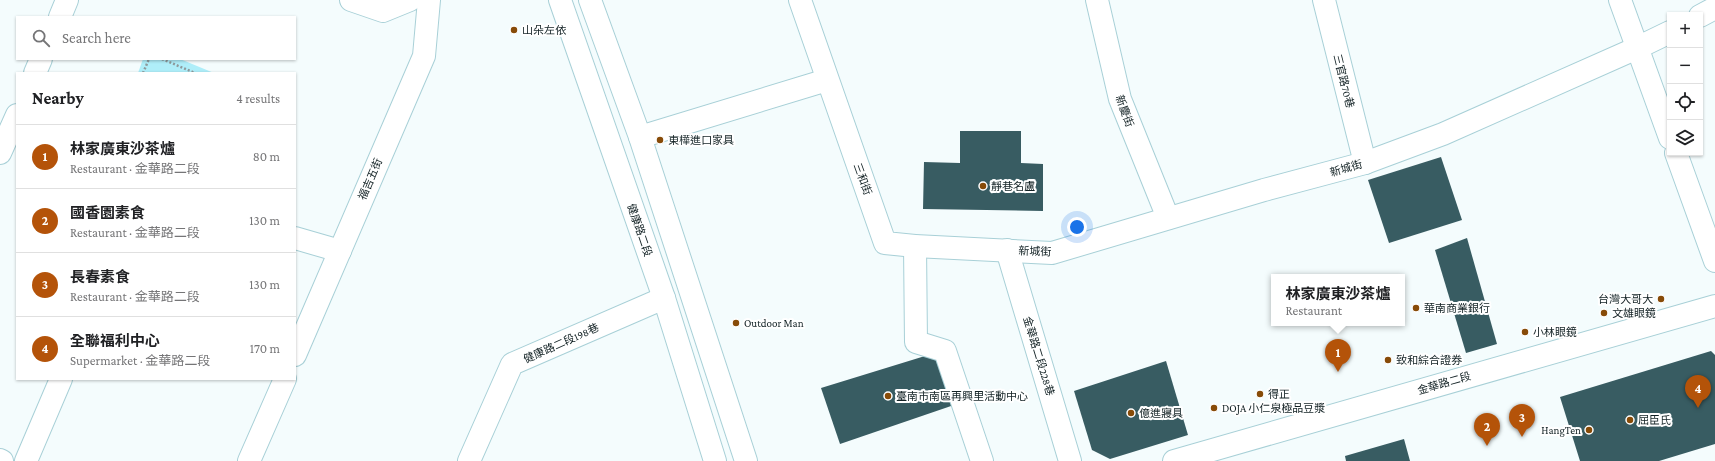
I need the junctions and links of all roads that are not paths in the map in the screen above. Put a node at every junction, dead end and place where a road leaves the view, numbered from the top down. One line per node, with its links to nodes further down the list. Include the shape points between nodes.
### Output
1 (67, 0): 13 (street)
2 (351, 0): 3 (street, via 383,11)
3 (410, 0)
4 (429, 0): 29 (street, 福吉五街, via 424,56)
5 (560, 0): 31 (street, 健康路二段)
6 (590, 0): 21 (street)
7 (800, 0): 18 (street, 三和街)
8 (1097, 0): 25 (street, 新慶街, via 1120,100)
9 (1324, 0): 24 (street, 三官路70巷)
10 (1620, 0): 15 (street)
11 (1715, 8): 12 (street)
12 (1703, 14)
13 (60, 16)
14 (1667, 34): 15 (street, 新城街)
15 (1638, 48): 20 (street); 24 (street, 新城街, via 1443,134)
16 (41, 60): 17 (street)
17 (35, 72)
18 (828, 80): 21 (street); 27 (street, 三和街, via 885,242)
19 (16, 116): 22 (street)
20 (1667, 130)
21 (640, 137): 40 (street)
22 (0, 153)
23 (1677, 156): 30 (street)
24 (1365, 163): 25 (street, 新城街)
25 (1168, 218): 28 (street, 新城街, via 1052,253)
26 (296, 238): 29 (street)
27 (915, 246): 28 (street, 三和街); 41 (street, via 916,342 945,351)
28 (1007, 250): 42 (street, 金華路二段228巷)
29 (340, 251): 33 (street, 福吉五街)
30 (1715, 261)
31 (664, 298): 38 (street, 健康路二段198巷, via 512,364); 39 (street, 健康路二段)
32 (1715, 306): 43 (street, 金華路二段)
33 (296, 353)
34 (61, 380): 37 (street)
35 (284, 380): 36 (street)
36 (255, 459)
37 (26, 461)
38 (469, 461)
39 (715, 461)
40 (746, 461)
41 (982, 461)
42 (1070, 461)
43 (1174, 461)

